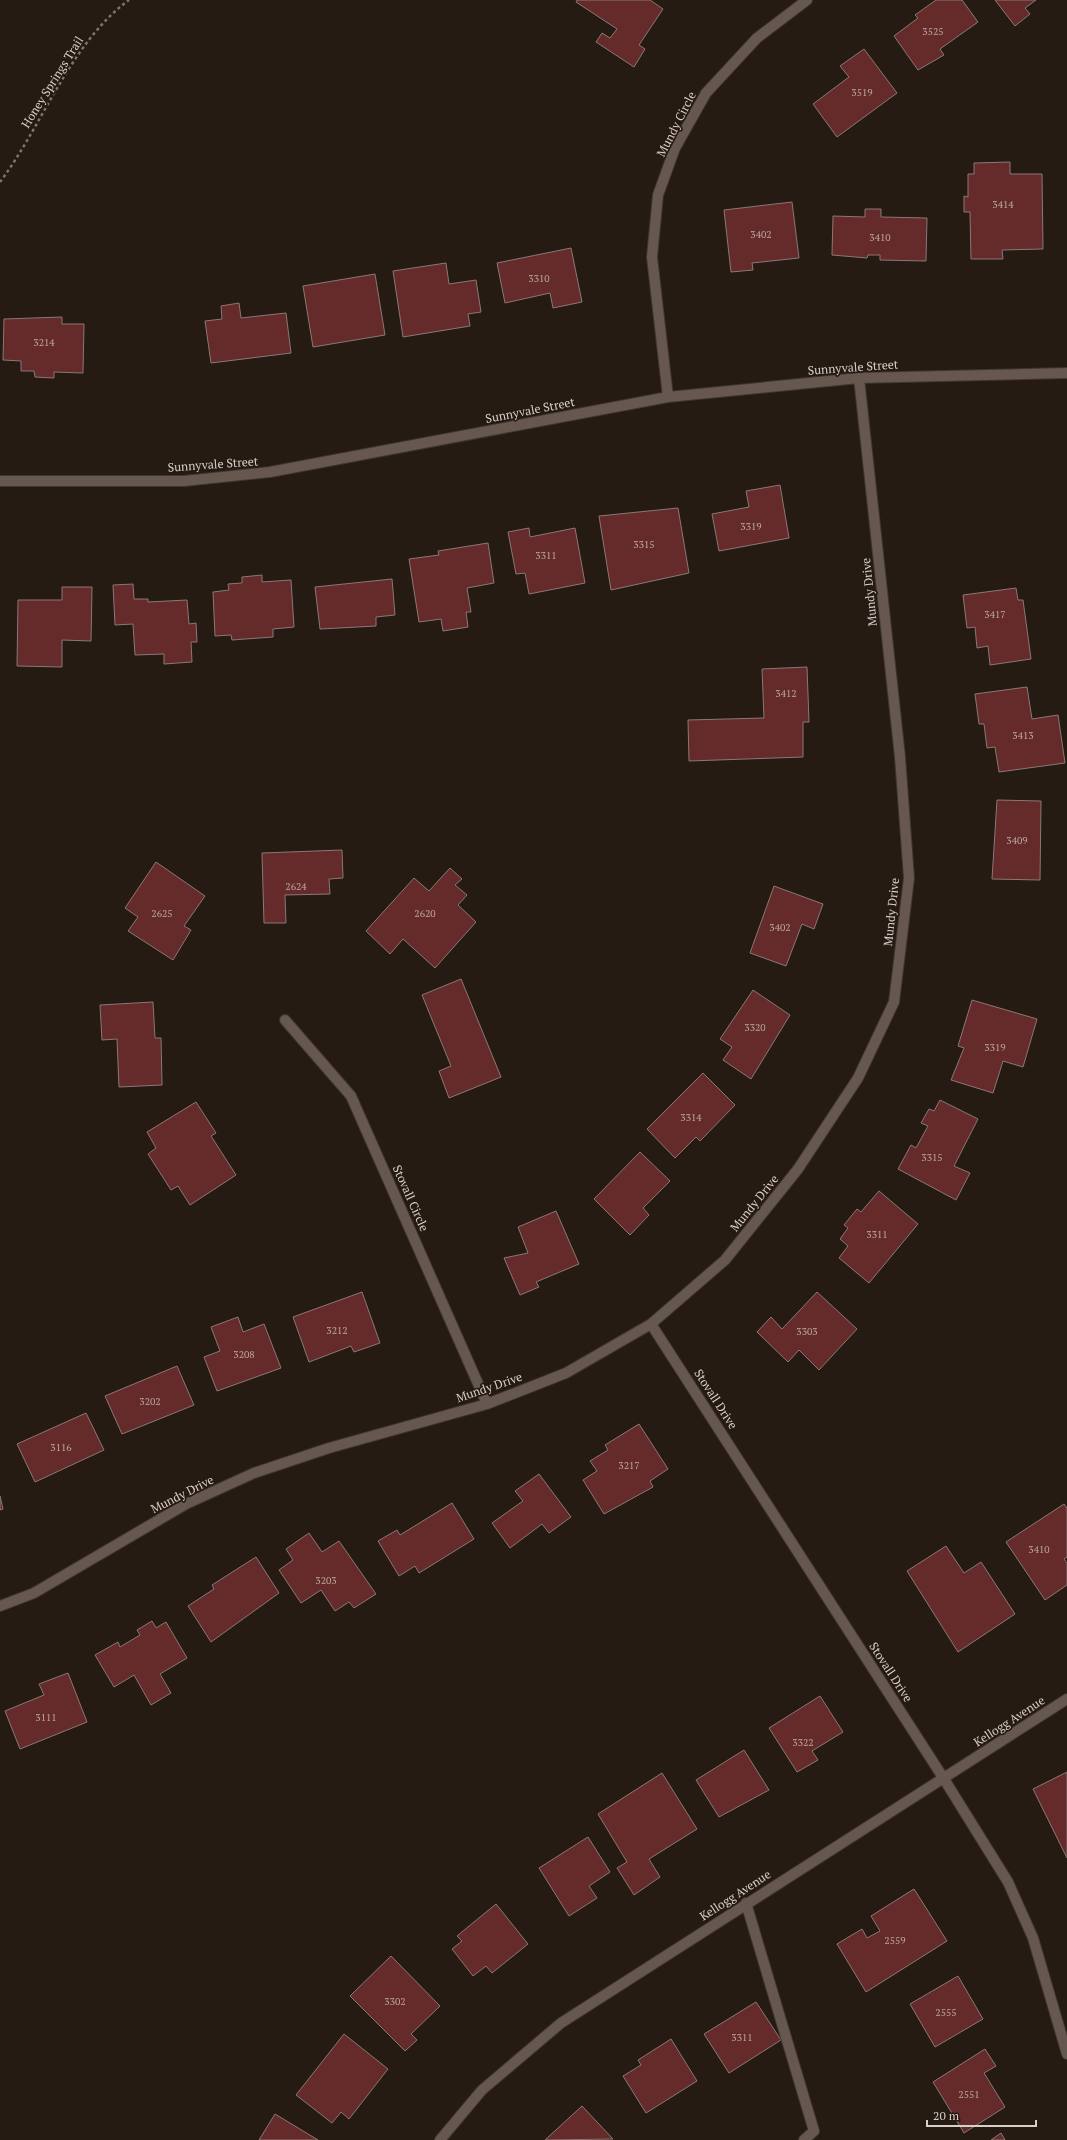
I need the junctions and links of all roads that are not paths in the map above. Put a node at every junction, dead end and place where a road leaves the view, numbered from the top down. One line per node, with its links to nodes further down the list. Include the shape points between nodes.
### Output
1 (807, 0): 4 (street, Mundy Circle, via 757,38 706,93 675,148 658,195 652,257)
2 (1067, 373): 3 (street, Sunnyvale Street)
3 (859, 378): 4 (street, Sunnyvale Street); 7 (street, Mundy Drive, via 900,758 909,878 894,1002 858,1078 798,1169 725,1260)
4 (668, 397): 5 (street, Sunnyvale Street, via 270,472 184,481)
5 (0, 481)
6 (285, 1020): 8 (street, Stovall Circle, via 351,1096)
7 (651, 1324): 8 (street, Mundy Drive, via 566,1373); 11 (street, Stovall Drive)
8 (487, 1404): 9 (street, Mundy Drive, via 329,1448 254,1473 186,1504 34,1593)
9 (0, 1606)
10 (1067, 1699): 11 (street, Kellogg Avenue)
11 (944, 1779): 12 (street, Kellogg Avenue); 13 (street, Stovall Drive, via 1008,1882 1033,1938)
12 (746, 1903): 14 (street, Kellogg Avenue, via 561,2022 482,2090); 15 (street, via 814,2131)
13 (1067, 2054)
14 (440, 2140)
15 (804, 2140)

